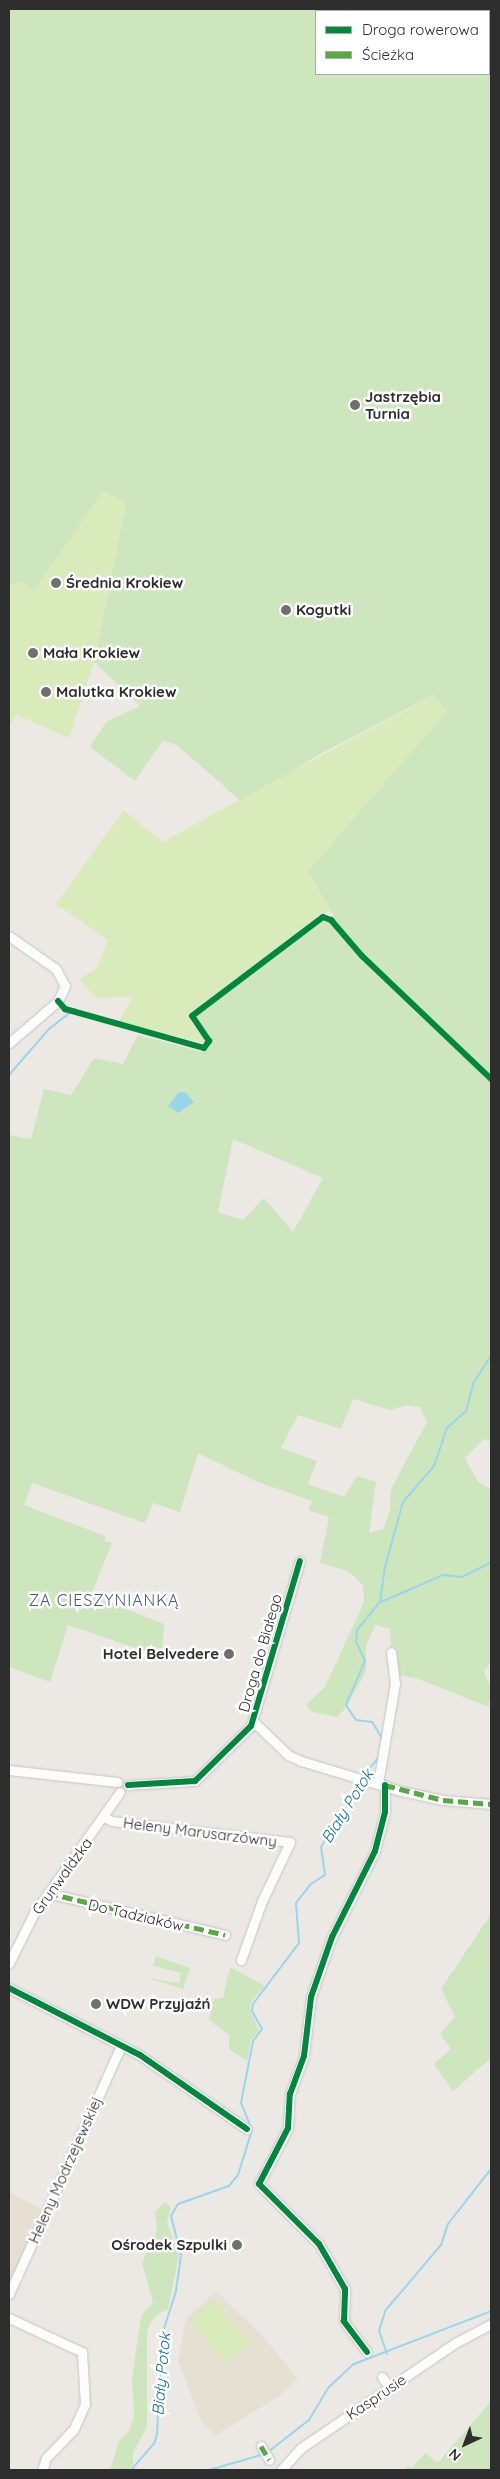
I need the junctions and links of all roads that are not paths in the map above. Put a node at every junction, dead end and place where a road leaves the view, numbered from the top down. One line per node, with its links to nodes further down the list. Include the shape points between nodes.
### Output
1 (9, 936): 2 (street, via 56,969 65,988 58,1001)
2 (9, 1043)
3 (300, 1561): 5 (street, Droga do Białego)
4 (391, 1652): 8 (street, via 395,1684)
5 (254, 1722): 8 (street, via 291,1757); 9 (street, Droga do Białego, via 195,1781)
6 (9, 1770): 7 (street)
7 (117, 1782): 9 (street, Droga do Białego, via 124,1780); 10 (street)
8 (382, 1784): 11 (street, via 443,1800); 23 (street, via 385,1812 375,1850 332,1937 311,1997 304,2056 290,2094 288,2128 259,2184 319,2244 345,2289 344,2321)
9 (128, 1785): 10 (street, Grunwaldzka)
10 (120, 1792): 12 (street, Grunwaldzka)
11 (491, 1804)
12 (104, 1817): 13 (street, Grunwaldzka); 15 (street, Heleny Marusarzówny, via 112,1821 290,1842 262,1901)
13 (48, 1893): 14 (street, Do Tadziaków); 16 (street, Grunwaldzka)
14 (225, 1935)
15 (241, 1960)
16 (9, 1963)
17 (9, 1988): 18 (street)
18 (121, 2046): 19 (street); 20 (street, Heleny Modrzejewskiej)
19 (247, 2128)
20 (9, 2294)
21 (9, 2318): 28 (street, via 82,2352 85,2404 74,2429 53,2450)
22 (491, 2324): 25 (street, Kasprusie)
23 (367, 2352)
24 (382, 2377): 25 (street)
25 (390, 2388): 29 (street, Kasprusie, via 301,2448)
26 (261, 2446): 27 (street)
27 (269, 2460)
28 (42, 2470)
29 (280, 2470)

